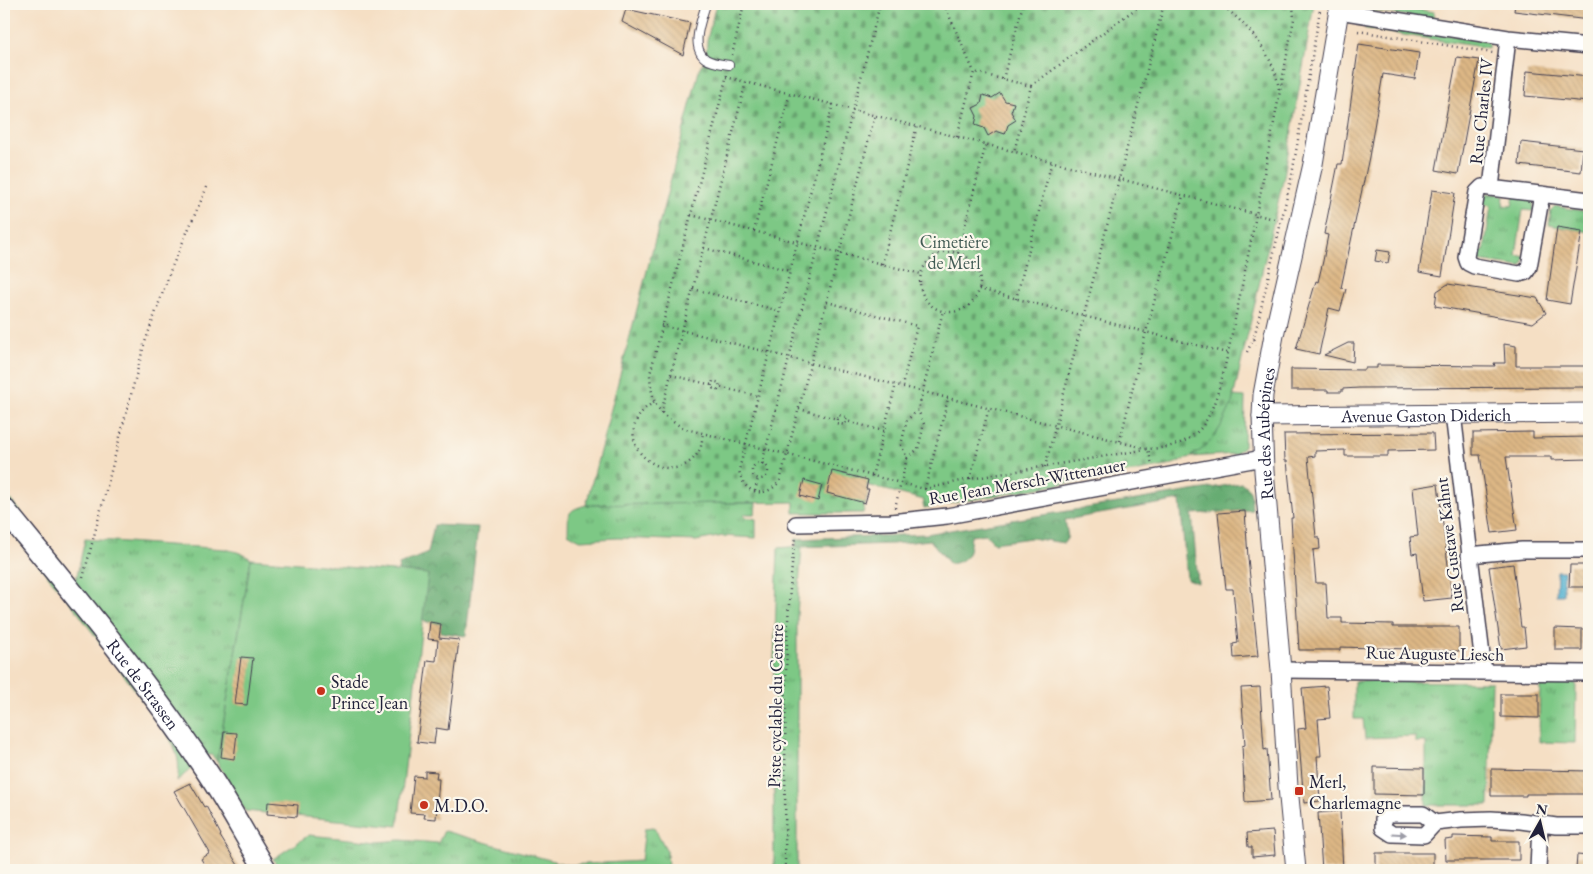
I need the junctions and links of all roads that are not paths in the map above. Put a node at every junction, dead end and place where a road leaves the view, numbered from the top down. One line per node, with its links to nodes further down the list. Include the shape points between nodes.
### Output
1 (706, 4): 5 (lane, via 697,38 698,49 706,59)
2 (1340, 7): 3 (street); 11 (street, Rue des Aubépines, via 1313,164 1268,362)
3 (1508, 38): 4 (street); 6 (street, Rue Charles IV)
4 (1589, 46)
5 (729, 66)
6 (1491, 188): 7 (street, Rue Charles IV); 7 (street, Rue Charles IV, via 1482,187 1477,192 1466,257 1474,266 1520,274 1530,266)
7 (1542, 194): 8 (street, Rue Charles IV)
8 (1589, 200)
9 (1589, 413): 10 (street, Avenue Gaston Diderich)
10 (1453, 414): 11 (street, Avenue Gaston Diderich); 16 (street, Rue Gustave Kahnt)
11 (1262, 416): 12 (street, Rue des Aubépines)
12 (1264, 458): 14 (street, Rue Jean Mersch-Wittenauer, via 946,516 891,522); 17 (street, Rue des Aubépines)
13 (4, 509): 23 (main road, Rue de Strassen, via 146,686 202,764)
14 (796, 524)
15 (1589, 550): 16 (street, via 1522,550)
16 (1470, 555): 18 (street, Rue Gustave Kahnt)
17 (1281, 670): 18 (street, Rue Auguste Liesch); 24 (street, Rue des Aubépines)
18 (1484, 672): 19 (street, Rue Auguste Liesch)
19 (1589, 673)
20 (1435, 823): 21 (street, via 1492,819)
21 (1540, 824): 22 (street); 25 (street)
22 (1589, 826)
23 (266, 870)
24 (1296, 870)
25 (1538, 870)

